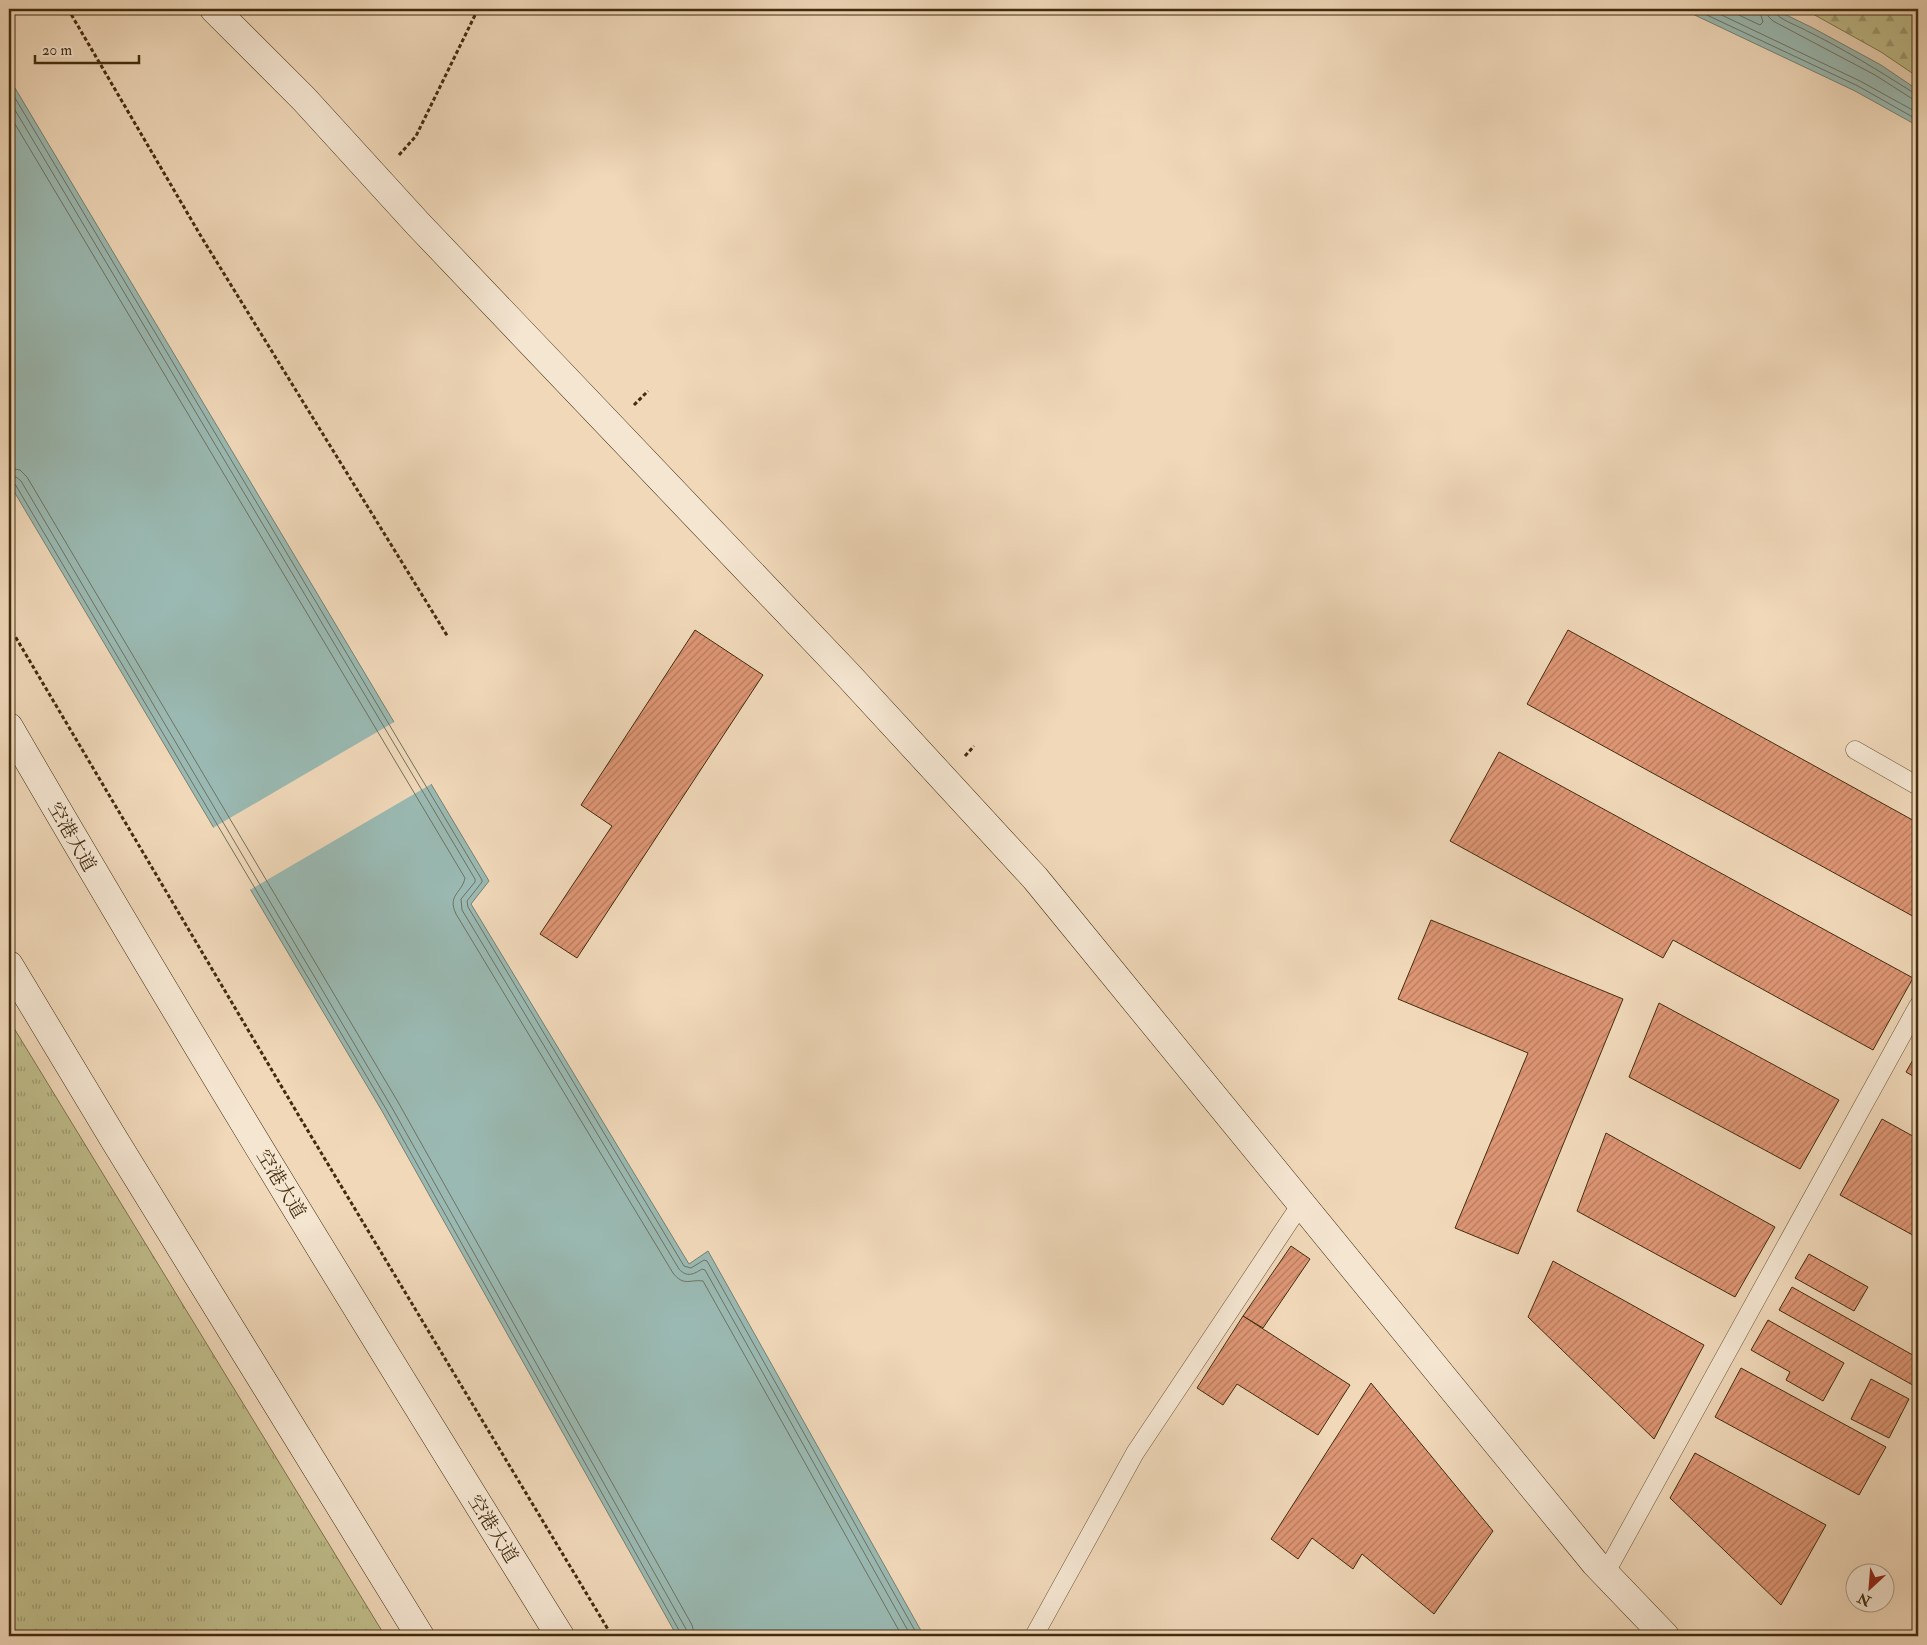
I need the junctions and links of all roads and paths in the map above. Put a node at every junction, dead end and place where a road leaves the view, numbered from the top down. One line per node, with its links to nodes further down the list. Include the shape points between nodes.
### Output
1 (68, 9): 6 (path, via 202,238)
2 (214, 9): 4 (main road, via 304,98)
3 (478, 9): 4 (path, via 416,136)
4 (380, 183): 12 (main road, via 848,674 1035,878)
5 (9, 626): 16 (path)
6 (448, 637)
7 (9, 727): 15 (main road, 空港大道, via 357,1309)
8 (1855, 750): 9 (lane)
9 (1918, 786)
10 (9, 965): 14 (main road)
11 (1918, 1006): 13 (lane)
12 (1301, 1204): 13 (main road); 17 (lane, via 1135,1453)
13 (1605, 1574): 18 (main road)
14 (420, 1636)
15 (560, 1636)
16 (612, 1636)
17 (1034, 1636)
18 (1665, 1636)

